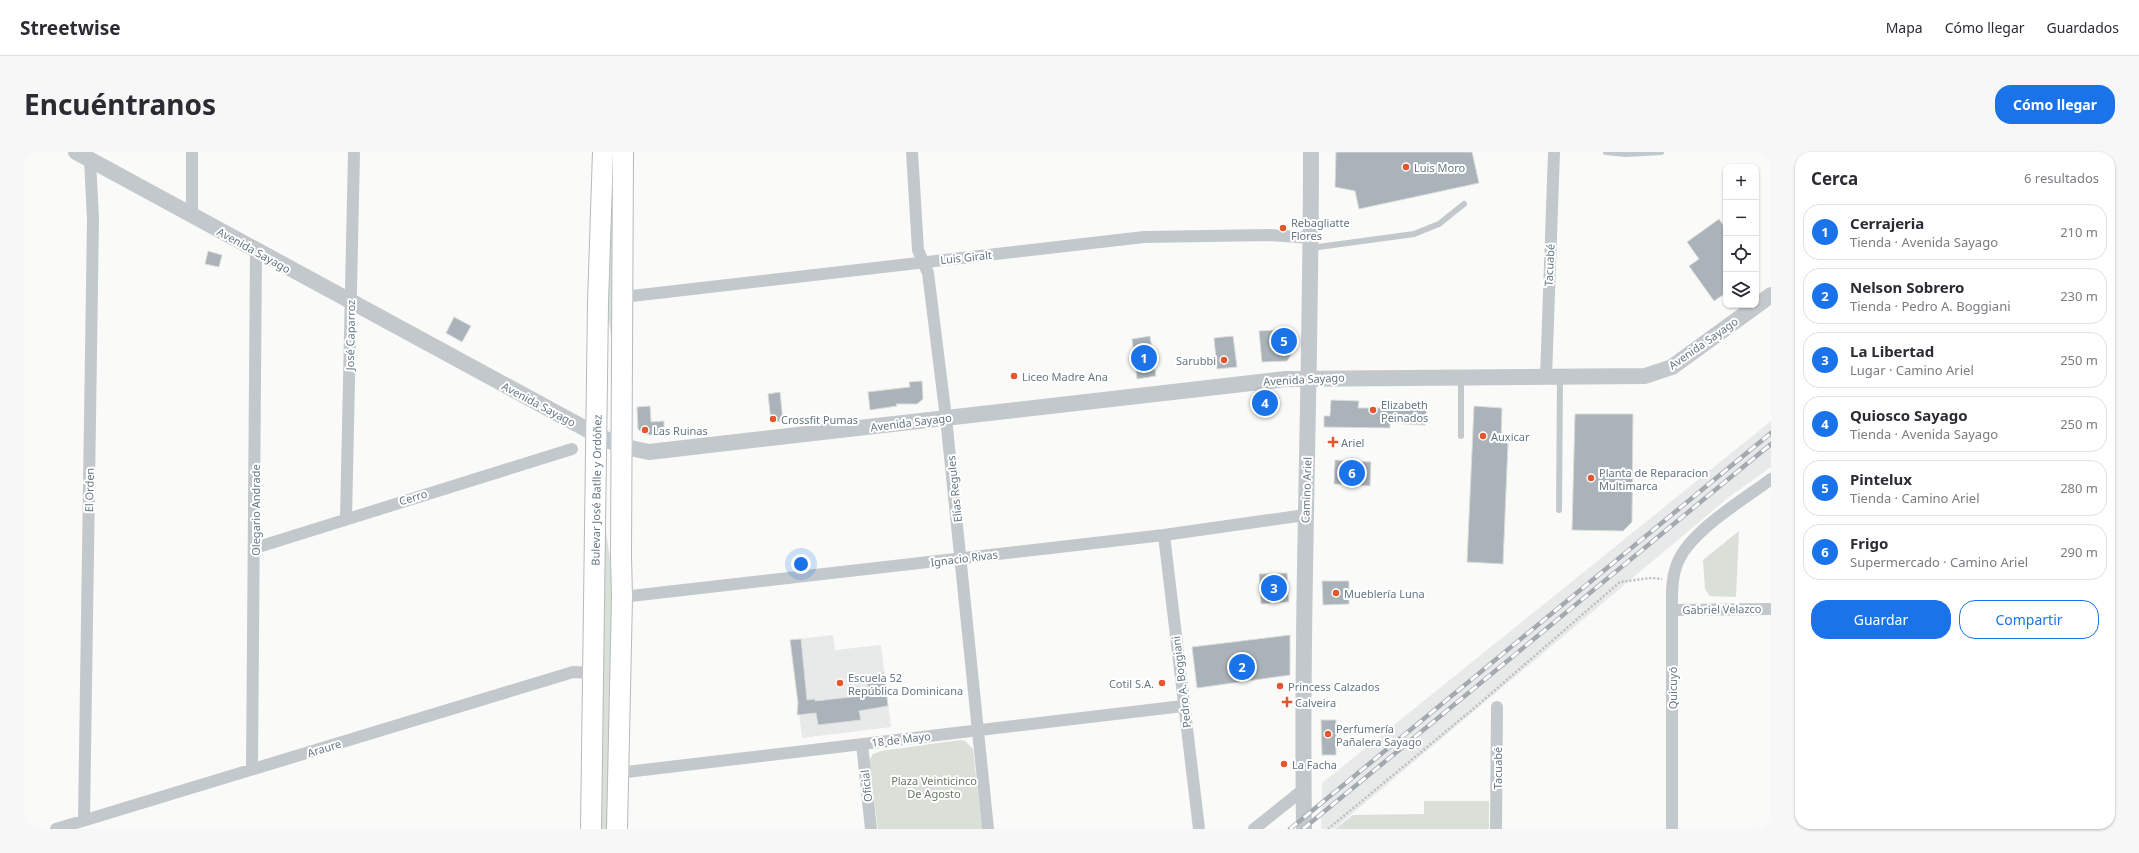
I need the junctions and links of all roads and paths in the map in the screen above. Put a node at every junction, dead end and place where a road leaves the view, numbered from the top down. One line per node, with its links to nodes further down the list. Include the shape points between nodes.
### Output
1 (76, 152): 11 (street, Avenida Sayago)
2 (192, 152): 13 (street)
3 (354, 152): 19 (street, José Caparroz)
4 (603, 152): 24 (main road, Bulevar José Batlle y Ordóñez)
5 (622, 152): 18 (main road)
6 (912, 152): 16 (street, Elías Regules, via 918,250)
7 (1311, 152): 14 (street, Camino Ariel)
8 (1554, 152): 22 (street, Tacuabé)
9 (1606, 152): 10 (lane)
10 (1661, 152)
11 (90, 160): 13 (street, Avenida Sayago); 47 (street, El Orden, via 93,219)
12 (1464, 204): 14 (lane, via 1440,224 1414,234)
13 (192, 215): 15 (street, Avenida Sayago)
14 (1311, 243): 16 (street, Luis Giralt, via 1270,235 1144,237); 20 (street, Camino Ariel)
15 (256, 251): 19 (street, Avenida Sayago); 33 (street, Olegario Andrade)
16 (923, 261): 18 (street, Luis Giralt); 23 (street, Elías Regules, via 928,273)
17 (1771, 295): 22 (street, Avenida Sayago, via 1672,366 1658,373 1634,377)
18 (623, 297): 26 (main road)
19 (350, 301): 24 (street, Avenida Sayago); 31 (street, José Caparroz)
20 (1310, 377): 21 (street, Avenida Sayago); 23 (street, Avenida Sayago); 30 (street, Camino Ariel)
21 (1461, 378): 22 (street, Avenida Sayago); 25 (lane)
22 (1553, 378): 29 (lane, Tacuabé)
23 (946, 418): 26 (street, Avenida Sayago, via 649,452); 34 (street, Elías Regules)
24 (597, 435): 26 (street, Avenida Sayago); 39 (main road, Bulevar José Batlle y Ordóñez)
25 (1461, 436)
26 (621, 446): 36 (main road)
27 (572, 449): 31 (street, Cerro)
28 (1771, 479): 35 (street, Quicuyó, via 1699,534 1685,549)
29 (1559, 510)
30 (1305, 515): 32 (street, Ignacio Rivas); 46 (street, Camino Ariel)
31 (346, 518): 33 (street, Cerro)
32 (1164, 534): 34 (street, Ignacio Rivas); 40 (street, Pedro A. Boggiani)
33 (255, 548): 44 (street, Olegario Andrade)
34 (960, 558): 36 (street, Ignacio Rivas); 42 (street, Elías Regules)
35 (1673, 580): 38 (street, Quicuyó); 56 (path, via 1652,578 1620,582 1479,704)
36 (622, 597): 45 (main road)
37 (1771, 608): 38 (street, Gabriel Velazco)
38 (1672, 610): 58 (street, Quicuyó)
39 (592, 673): 44 (street, Araure, via 573,672); 49 (main road, Bulevar José Batlle y Ordóñez)
40 (1183, 706): 42 (street, 18 de Mayo); 53 (street, Pedro A. Boggiani)
41 (1497, 706): 57 (street, Tacuabé)
42 (978, 730): 43 (street, 18 de Mayo); 52 (street, Elías Regules)
43 (862, 744): 45 (street, 18 de Mayo, via 636,772); 51 (street, Oficial)
44 (252, 770): 47 (street, Araure)
45 (618, 772): 50 (main road)
46 (1304, 789): 54 (street); 55 (street, Camino Ariel)
47 (84, 820): 48 (street, Araure)
48 (56, 829)
49 (591, 829)
50 (617, 829)
51 (871, 829)
52 (988, 829)
53 (1199, 829)
54 (1254, 829)
55 (1304, 829)
56 (1328, 829)
57 (1496, 829)
58 (1672, 829)

